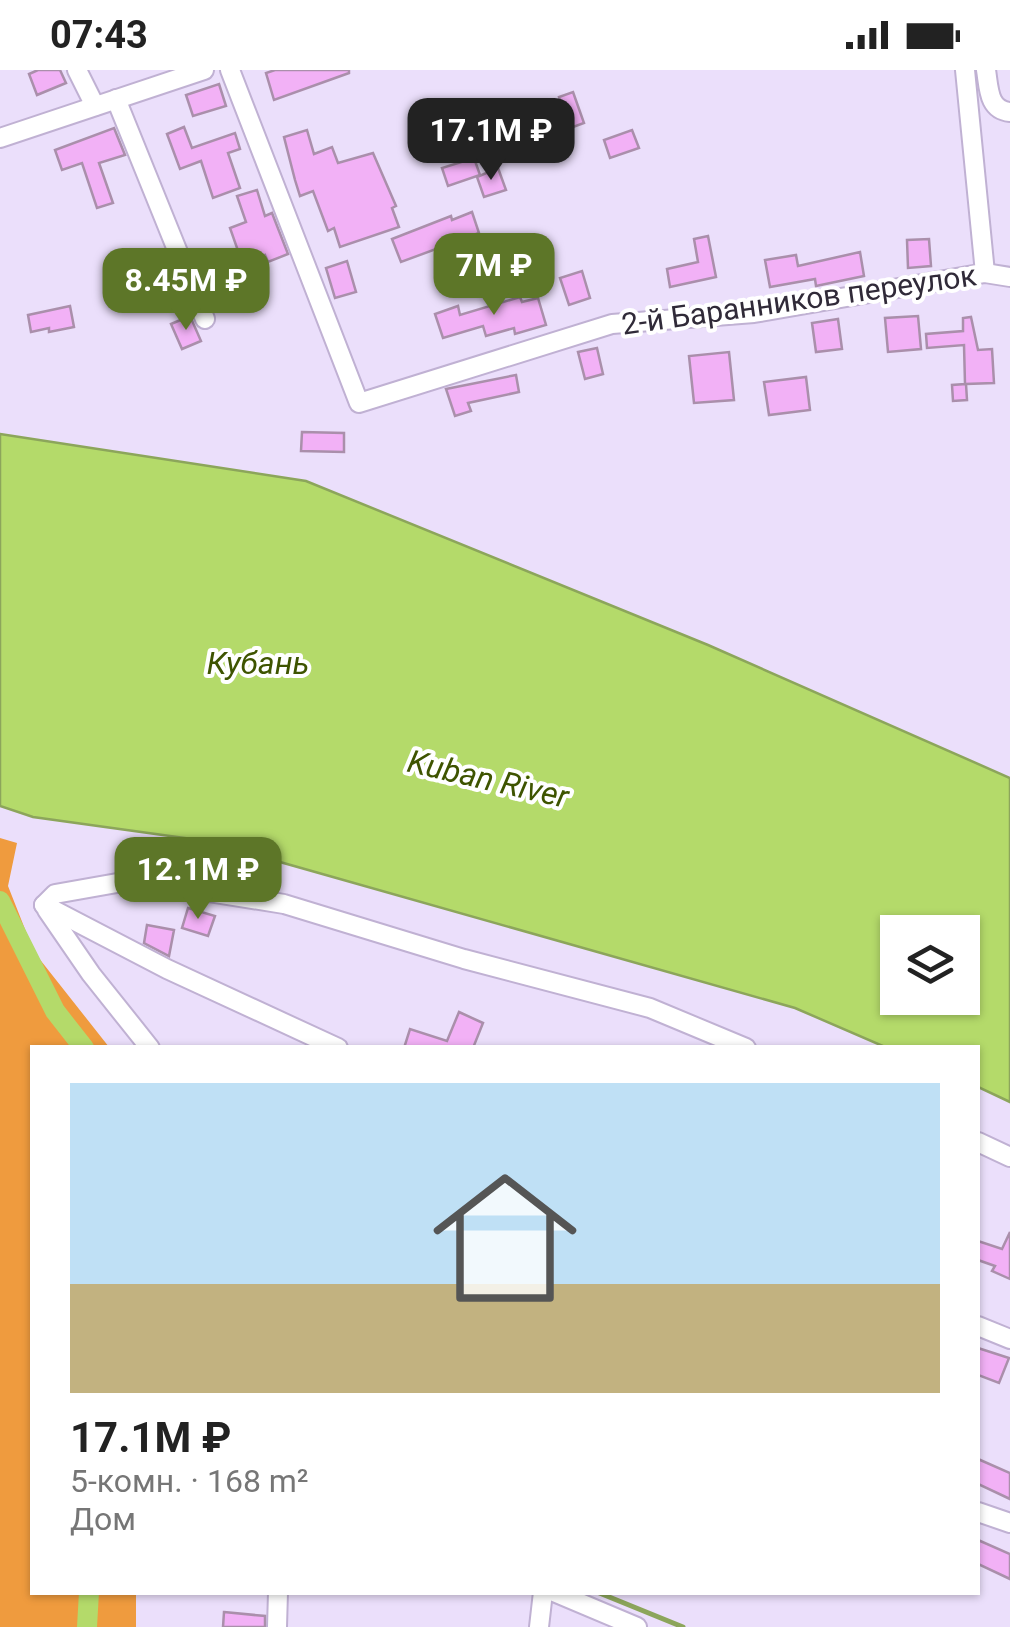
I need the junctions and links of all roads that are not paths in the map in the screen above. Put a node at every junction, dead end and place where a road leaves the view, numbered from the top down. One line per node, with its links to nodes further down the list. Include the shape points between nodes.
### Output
1 (77, 70): 7 (street)
2 (204, 70): 6 (street)
3 (230, 70): 10 (street, 2-й Баранников переулок, via 359,403 612,324 754,312)
4 (965, 70): 10 (street)
5 (986, 70): 8 (street, via 992,103)
6 (116, 99): 7 (street); 12 (street)
7 (94, 106): 9 (street)
8 (1010, 112)
9 (0, 138)
10 (986, 273): 11 (street, 2-й Баранников переулок)
11 (1010, 278)
12 (205, 320)
13 (44, 906): 14 (street); 15 (street); 16 (street, via 56,894 134,880 284,904 650,1008)
14 (148, 1045)
15 (332, 1045)
16 (739, 1045)
17 (980, 1143): 18 (street)
18 (1010, 1157)
19 (980, 1327): 20 (street)
20 (1010, 1339)
21 (980, 1513): 22 (street)
22 (1010, 1523)
23 (278, 1595): 26 (street)
24 (542, 1595): 27 (street)
25 (561, 1595): 28 (street)
26 (277, 1627)
27 (540, 1627)
28 (638, 1627)

